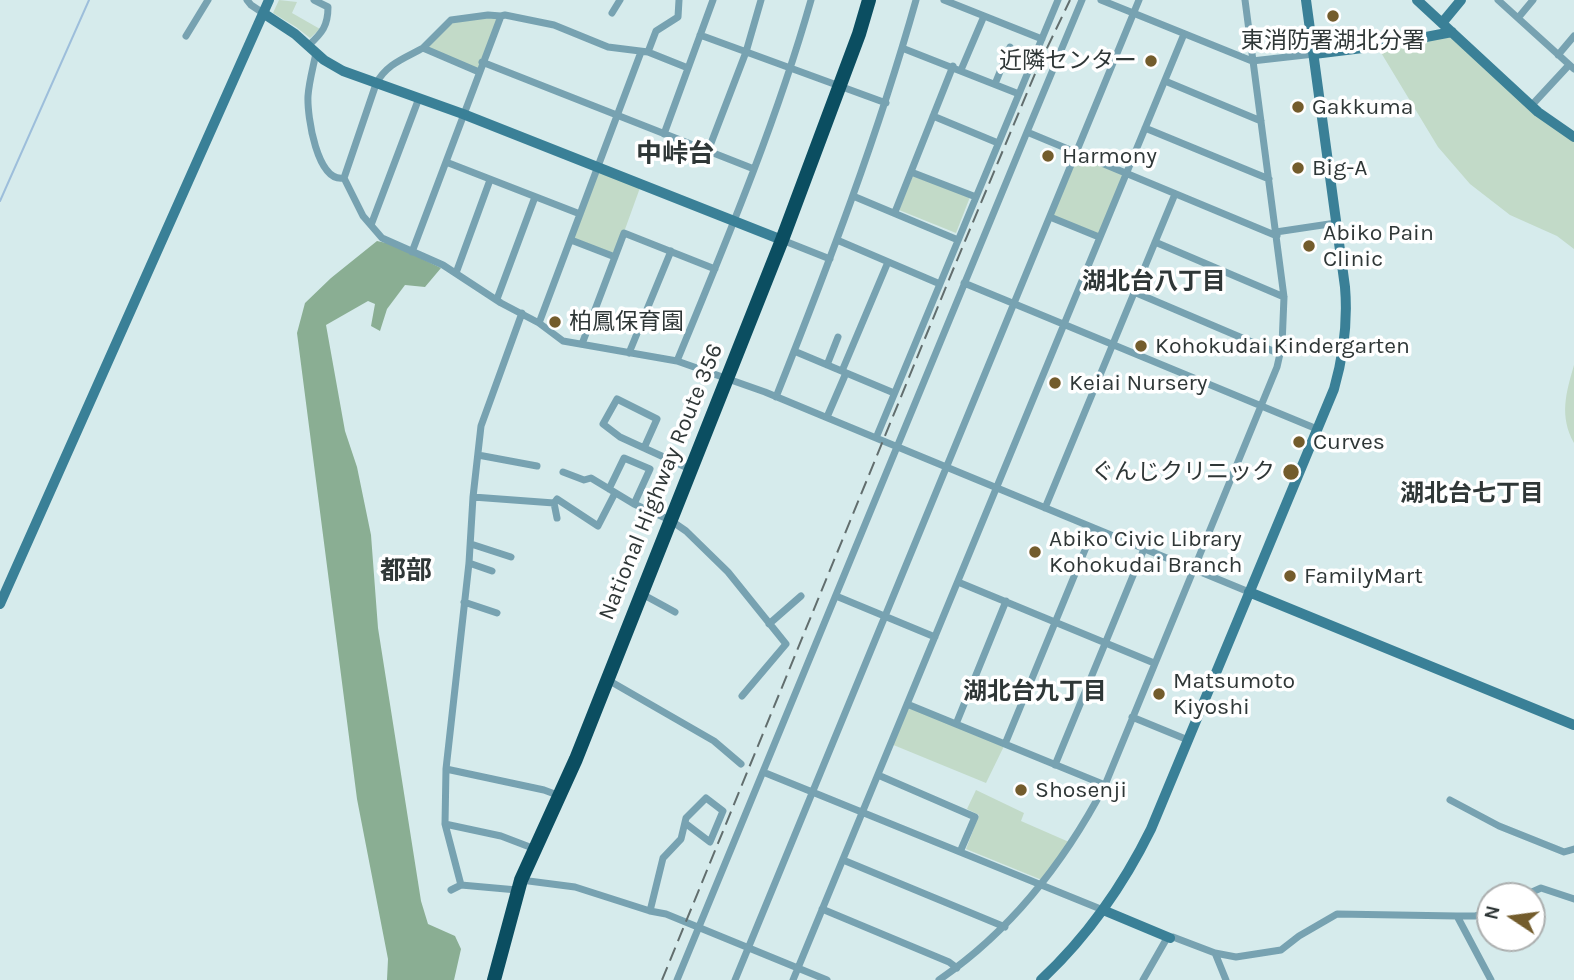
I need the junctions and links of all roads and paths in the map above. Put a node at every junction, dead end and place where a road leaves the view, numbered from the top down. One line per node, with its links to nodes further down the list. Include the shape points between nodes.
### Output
1 (208, 0): 33 (street)
2 (247, 0): 23 (street)
3 (270, 0): 23 (street)
4 (314, 0): 39 (street, via 328,11 323,32)
5 (620, 0): 24 (street)
6 (678, 0): 40 (street, via 678,17 656,31)
7 (713, 0): 32 (street)
8 (761, 0): 41 (street)
9 (811, 0): 49 (street)
10 (869, 0): 54 (highway, National Highway Route 356)
11 (916, 0): 38 (street)
12 (944, 0): 27 (street)
13 (1058, 0): 35 (street)
14 (1082, 0): 64 (street)
15 (1101, 0): 25 (street)
16 (1139, 0): 25 (street)
17 (1245, 0): 44 (street)
18 (1306, 0): 42 (street)
19 (1417, 0): 29 (street)
20 (1461, 0): 29 (street)
21 (1498, 0): 28 (street)
22 (1533, 0): 28 (street)
23 (263, 13): 39 (street); 156 (street)
24 (612, 13)
25 (1134, 13): 31 (street); 69 (street)
26 (501, 16): 37 (street, via 451,20); 40 (street, via 534,20 608,47); 45 (street)
27 (984, 16): 35 (street); 48 (street)
28 (1518, 18): 43 (street)
29 (1442, 23): 30 (street)
30 (1452, 32): 42 (street); 58 (street)
31 (1184, 34): 44 (street); 51 (street)
32 (700, 35): 41 (street); 47 (street)
33 (186, 36)
34 (1574, 36): 43 (street)
35 (1042, 39): 55 (street)
36 (1010, 47): 53 (street)
37 (424, 48): 50 (street); 52 (street, via 392,64)
38 (902, 48): 48 (street); 57 (street)
39 (312, 49): 52 (street, via 342,71); 75 (street, via 307,99 319,161 335,178)
40 (644, 52): 47 (street); 60 (street)
41 (746, 52): 49 (street); 68 (street)
42 (1314, 54): 44 (street); 86 (street)
43 (1558, 55): 46 (street)
44 (1252, 61): 62 (street)
45 (482, 62): 50 (street); 60 (street)
46 (1572, 67): 58 (street)
47 (688, 68): 65 (street)
48 (957, 68): 53 (street); 61 (street)
49 (791, 69): 54 (street); 72 (street)
50 (479, 72): 59 (street)
51 (1165, 81): 62 (street); 63 (street)
52 (376, 84): 56 (street); 75 (street)
53 (995, 84): 55 (street)
54 (839, 87): 57 (street); 91 (highway, National Highway Route 356)
55 (1019, 94): 67 (street)
56 (419, 98): 59 (street); 87 (street)
57 (886, 103): 79 (street)
58 (1531, 106): 66 (street)
59 (463, 114): 70 (street); 71 (street)
60 (617, 116): 65 (street); 71 (street)
61 (933, 116): 67 (street); 73 (street)
62 (1261, 121): 76 (street)
63 (1145, 128): 74 (street); 76 (street)
64 (1027, 132): 69 (street); 102 (street)
65 (664, 134): 68 (street)
66 (1574, 137)
67 (998, 143): 81 (street)
68 (708, 151): 72 (street)
69 (1076, 153): 74 (street); 84 (street)
70 (446, 162): 77 (street); 96 (street)
71 (597, 168): 83 (street); 85 (street)
72 (754, 169): 85 (street)
73 (911, 172): 81 (street); 82 (street)
74 (1126, 174): 78 (street); 89 (street)
75 (344, 178): 87 (street)
76 (1269, 178): 88 (street)
77 (491, 180): 80 (street); 101 (street)
78 (1175, 194): 88 (street); 94 (street)
79 (853, 196): 82 (street); 92 (street)
80 (535, 197): 83 (street); 106 (street)
81 (976, 197): 93 (street)
82 (895, 212): 93 (street)
83 (580, 214): 90 (street)
84 (1050, 217): 89 (street); 107 (street)
85 (734, 222): 91 (street); 100 (street)
86 (1336, 223): 88 (street); 125 (street, via 1346,333 1334,389)
87 (370, 225): 96 (street, via 382,238)
88 (1277, 234): 105 (street)
89 (1099, 237): 110 (street)
90 (571, 240): 97 (street); 109 (street)
91 (782, 240): 98 (street); 120 (highway, National Highway Route 356)
92 (837, 240): 98 (street); 99 (street)
93 (958, 240): 103 (street)
94 (1155, 242): 104 (street); 105 (street)
95 (671, 251): 97 (street, via 624,233); 100 (street); 115 (street)
96 (412, 252): 101 (street)
97 (615, 257): 112 (street)
98 (830, 259): 114 (street)
99 (888, 261): 103 (street); 119 (street)
100 (715, 269): 117 (street)
101 (456, 273): 106 (street)
102 (964, 283): 107 (street); 127 (street)
103 (940, 284): 121 (street)
104 (1134, 292): 113 (street); 116 (street)
105 (1284, 297): 116 (street)
106 (497, 299): 108 (street)
107 (1014, 304): 110 (street); 131 (street)
108 (522, 313): 109 (street); 129 (street, via 484,414)
109 (539, 323): 112 (street, via 563,341)
110 (1063, 324): 113 (street); 134 (street)
111 (838, 337): 118 (street)
112 (582, 344): 115 (street)
113 (1112, 345): 123 (street); 139 (street)
114 (794, 351): 118 (street); 122 (street)
115 (629, 353): 117 (street)
116 (1280, 354): 123 (street)
117 (677, 361): 120 (street)
118 (827, 365): 119 (street)
119 (844, 372): 121 (street); 124 (street)
120 (726, 380): 122 (street); 132 (highway, National Highway Route 356)
121 (894, 393): 126 (street)
122 (776, 397): 124 (street)
123 (1261, 406): 125 (street); 147 (street)
124 (827, 418): 126 (street)
125 (1317, 429): 150 (street)
126 (876, 438): 127 (street)
127 (897, 446): 131 (street); 153 (street)
128 (644, 449): 128 (street, via 603,424 617,399 657,419); 132 (street)
129 (478, 455): 130 (street); 136 (street)
130 (537, 466)
131 (946, 467): 134 (street); 159 (street)
132 (690, 469): 141 (highway, National Highway Route 356)
133 (564, 472): 135 (street, via 591,478)
134 (996, 487): 139 (street); 149 (street)
135 (612, 491): 137 (street, via 598,526 557,499); 138 (street); 138 (street, via 624,458 650,469)
136 (473, 498): 137 (street); 143 (street)
137 (554, 503): 140 (street)
138 (634, 504): 141 (street)
139 (1045, 508): 142 (street)
140 (557, 518)
141 (670, 520): 151 (highway, National Highway Route 356); 161 (street, via 728,572)
142 (1094, 528): 144 (street); 160 (street)
143 (471, 544): 145 (street); 146 (street)
144 (1144, 549): 147 (street); 163 (street)
145 (511, 557)
146 (469, 563): 148 (street); 155 (street)
147 (1194, 569): 150 (street); 164 (street)
148 (492, 571)
149 (958, 582): 154 (street); 162 (street)
150 (1250, 592): 170 (street); 171 (street)
151 (641, 593): 157 (street); 165 (highway, National Highway Route 356)
152 (801, 596): 161 (street)
153 (836, 596): 159 (street); 176 (street)
154 (1006, 601): 160 (street); 169 (street)
155 (464, 602): 158 (street); 175 (street)
156 (0, 604)
157 (675, 612)
158 (497, 613)
159 (885, 616): 162 (street); 179 (street)
160 (1055, 621): 163 (street); 172 (street)
161 (769, 624): 166 (street, via 786,644)
162 (935, 637): 167 (street)
163 (1105, 642): 164 (street); 174 (street)
164 (1154, 663): 168 (street)
165 (607, 679): 173 (street, via 714,741); 180 (highway, National Highway Route 356)
166 (741, 696)
167 (907, 704): 169 (street); 177 (street)
168 (1132, 717): 171 (street); 178 (street)
169 (956, 724): 172 (street)
170 (1574, 725)
171 (1188, 740): 197 (street, via 1140,850)
172 (1005, 744): 174 (street)
173 (741, 764)
174 (1055, 765): 178 (street)
175 (446, 769): 180 (street); 184 (street)
176 (763, 772): 179 (street); 202 (street)
177 (878, 775): 182 (street); 188 (street, via 975,817)
178 (1105, 785): 192 (street)
179 (813, 792): 182 (street); 204 (street)
180 (560, 796): 186 (highway, National Highway Route 356)
181 (1450, 800): 187 (street, via 1499,826 1564,852)
182 (862, 812): 188 (street); 189 (street)
183 (685, 823): 183 (street, via 706,798 723,811 710,842); 198 (street, via 681,839 663,858)
184 (445, 824): 186 (street, via 501,836); 190 (street)
185 (1574, 840): 187 (street)
186 (534, 849): 191 (highway, National Highway Route 356)
187 (1572, 850)
188 (960, 852): 192 (street)
189 (843, 860): 196 (street); 201 (street)
190 (461, 885): 191 (street); 193 (street)
191 (519, 885): 198 (street, via 575,887); 208 (highway, National Highway Route 356)
192 (1042, 886): 197 (street); 201 (street)
193 (451, 890)
194 (1546, 890): 195 (street)
195 (1574, 899)
196 (822, 909): 206 (street); 207 (street)
197 (1103, 910): 203 (street); 214 (street)
198 (650, 911): 202 (street)
199 (1457, 916): 200 (street); 205 (street, via 1337,914 1281,950 1236,957); 217 (street)
200 (1476, 916)
201 (1005, 927): 207 (street)
202 (699, 928): 204 (street); 209 (street)
203 (1168, 938): 205 (street); 215 (street)
204 (748, 948): 206 (street); 210 (street)
205 (1215, 953): 216 (street)
206 (798, 968): 211 (street); 212 (street)
207 (957, 968): 213 (street)
208 (494, 980)
209 (677, 980)
210 (735, 980)
211 (793, 980)
212 (827, 980)
213 (939, 980)
214 (1041, 980)
215 (1143, 980)
216 (1226, 980)
217 (1491, 980)

